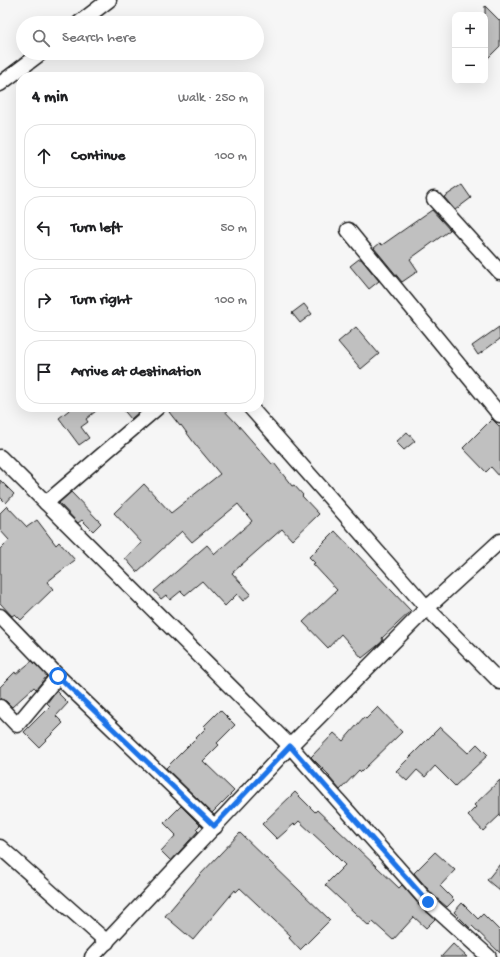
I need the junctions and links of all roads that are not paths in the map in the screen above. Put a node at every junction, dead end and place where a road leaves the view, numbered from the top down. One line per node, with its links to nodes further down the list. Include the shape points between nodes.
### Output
1 (109, 0): 2 (street)
2 (88, 16)
3 (32, 60): 4 (street)
4 (0, 84)
5 (434, 199): 7 (street)
6 (348, 230): 10 (street)
7 (500, 272)
8 (150, 412): 12 (street)
9 (254, 412): 14 (street)
10 (500, 415)
11 (0, 457): 12 (street)
12 (46, 503): 19 (street)
13 (500, 541): 14 (street)
14 (427, 608): 17 (street); 19 (street)
15 (0, 616): 16 (street)
16 (58, 676): 18 (street, via 17,725); 20 (street)
17 (500, 682)
18 (0, 708)
19 (290, 746): 20 (street); 24 (street, via 428,902)
20 (214, 826): 22 (street)
21 (0, 847): 22 (street)
22 (107, 942): 23 (street)
23 (92, 957)
24 (489, 957)

